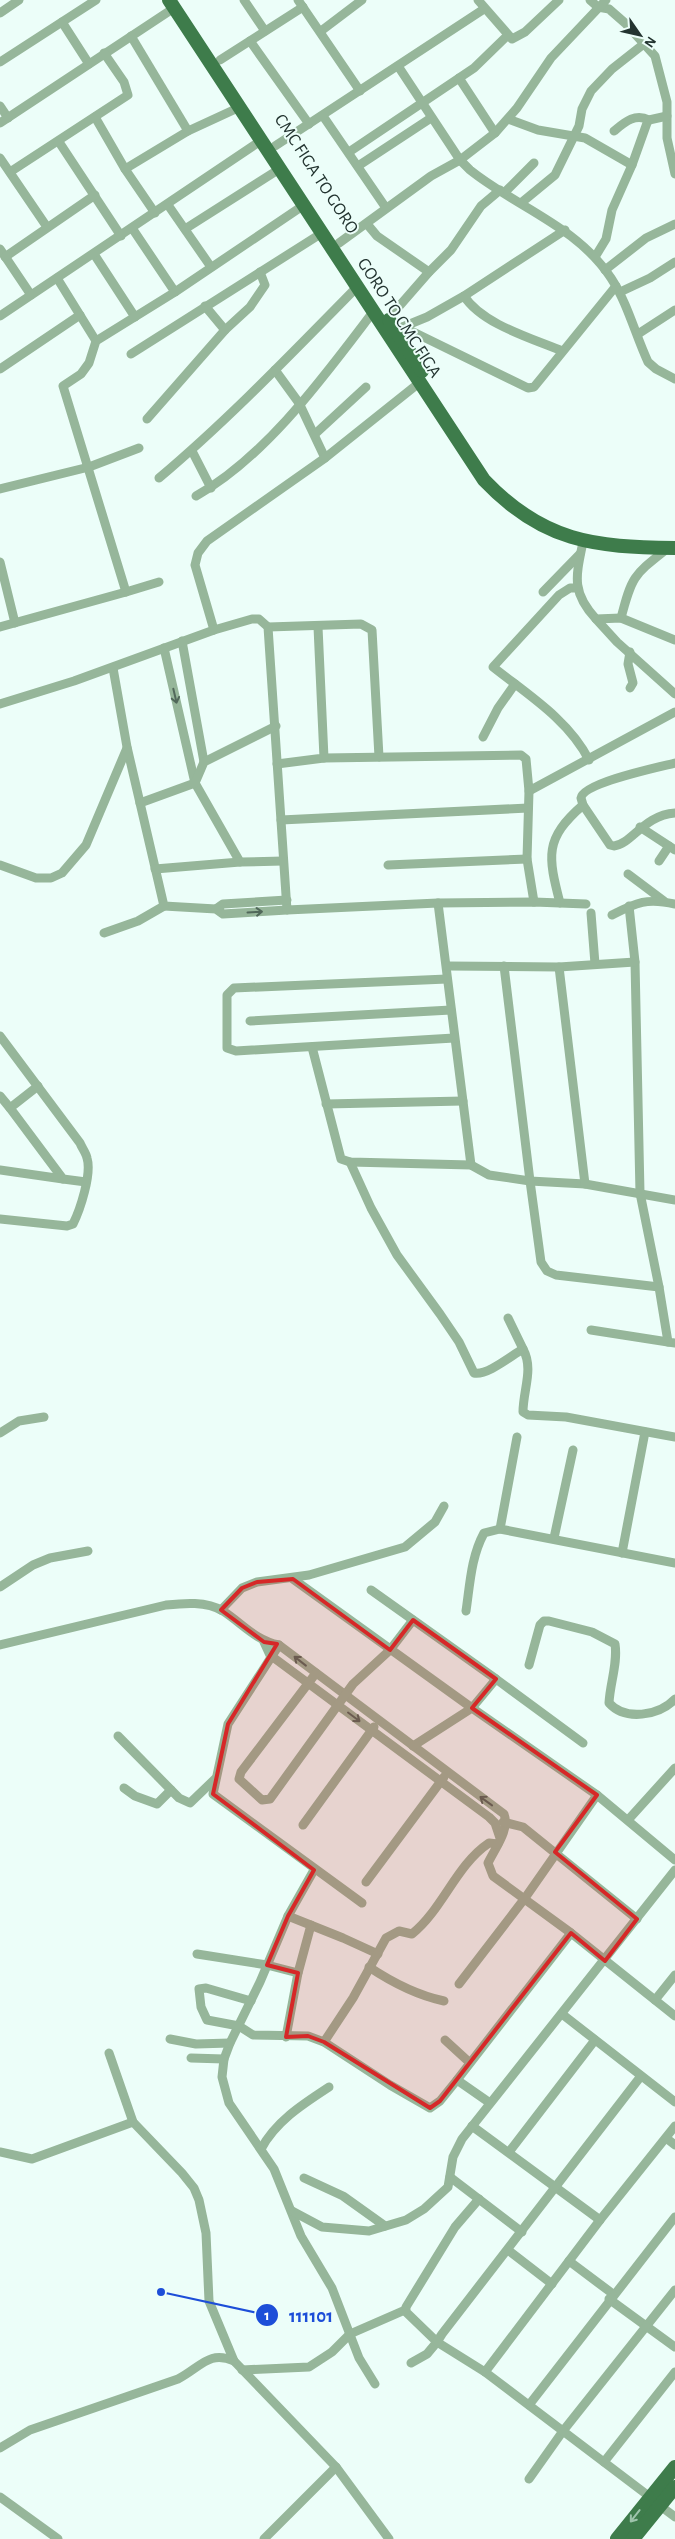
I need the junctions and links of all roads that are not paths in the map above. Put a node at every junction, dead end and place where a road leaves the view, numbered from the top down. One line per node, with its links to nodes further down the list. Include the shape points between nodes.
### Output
1 (19, 0): 13 (street)
2 (96, 0): 14 (street)
3 (244, 0): 15 (street)
4 (362, 0): 16 (street)
5 (478, 0): 12 (street)
6 (559, 0): 18 (street, via 516,39)
7 (590, 0): 11 (street)
8 (606, 0): 11 (street)
9 (174, 3): 17 (street); 23 (main road, CMC FIGA TO GORO); 30 (main road, GORO TO CMC FIGA)
10 (300, 4): 15 (street); 16 (street)
11 (598, 7): 20 (street, via 609,10); 35 (street, via 551,58)
12 (484, 8): 18 (street); 25 (street)
13 (0, 12)
14 (62, 22): 22 (street); 24 (street)
15 (265, 31): 19 (street)
16 (321, 31): 27 (street)
17 (131, 36): 21 (street); 39 (street)
18 (507, 36): 26 (street)
19 (250, 41): 23 (street); 38 (street)
20 (645, 43): 32 (street, via 658,63); 42 (street, via 612,69 591,92 582,109 582,119)
21 (104, 53): 24 (street); 33 (street, via 128,92 125,99)
22 (2, 57)
23 (220, 60): 45 (main road, CMC FIGA TO GORO)
24 (88, 64): 36 (street)
25 (398, 66): 27 (street); 28 (street)
26 (459, 78): 28 (street); 41 (street)
27 (360, 91): 31 (street)
28 (422, 103): 34 (street); 46 (street)
29 (0, 106): 36 (street)
30 (240, 106): 39 (street); 43 (main road, GORO TO CMC FIGA)
31 (323, 116): 38 (street); 46 (street)
32 (667, 116): 37 (street); 55 (street, via 667,138)
33 (95, 118): 44 (street); 53 (street)
34 (431, 118): 48 (street); 51 (street)
35 (508, 119): 41 (street); 42 (street, via 538,130)
36 (4, 120)
37 (649, 120): 40 (street, via 631,118); 50 (street)
38 (309, 124): 45 (street)
39 (188, 131): 53 (street)
40 (614, 131)
41 (495, 133): 48 (street)
42 (575, 135): 50 (street); 58 (street, via 555,176)
43 (262, 140): 52 (main road, GORO TO CMC FIGA); 60 (street)
44 (59, 142): 54 (street); 57 (street)
45 (275, 146): 71 (main road, CMC FIGA TO GORO)
46 (349, 152): 51 (street)
47 (0, 158): 54 (street)
48 (460, 160): 56 (street); 61 (street)
49 (534, 163): 56 (street)
50 (632, 165): 74 (street, via 612,210 606,239)
51 (358, 166): 61 (street)
52 (281, 168): 59 (main road, GORO TO CMC FIGA); 67 (street)
53 (125, 169): 62 (street)
54 (10, 172): 65 (street)
55 (675, 174)
56 (503, 191): 58 (street); 79 (street, via 481,206 461,238)
57 (94, 195): 65 (street); 70 (street)
58 (521, 203): 68 (street)
59 (304, 204): 69 (main road, GORO TO CMC FIGA); 76 (street)
60 (168, 205): 62 (street); 67 (street)
61 (386, 208): 63 (street)
62 (155, 213): 66 (street)
63 (367, 224): 71 (street); 79 (street, via 377,236)
64 (675, 224): 77 (street, via 646,238)
65 (48, 227): 72 (street)
66 (132, 228): 70 (street); 83 (street)
67 (185, 229): 76 (street)
68 (565, 230): 74 (street); 85 (street)
69 (322, 233): 78 (street); 81 (main road, GORO TO CMC FIGA)
70 (121, 236): 73 (street)
71 (339, 243): 92 (main road, CMC FIGA TO GORO)
72 (2, 253): 84 (street)
73 (94, 254): 80 (street); 91 (street)
74 (595, 257): 77 (street)
75 (675, 262): 82 (street, via 650,278)
76 (211, 267): 83 (street)
77 (606, 270): 82 (street)
78 (260, 272): 86 (street); 93 (street, via 265,281 264,290)
79 (429, 272): 92 (street)
80 (57, 278): 84 (street); 90 (street)
81 (356, 287): 88 (main road, GORO TO CMC FIGA); 99 (street)
82 (618, 289): 94 (street); 96 (street)
83 (175, 292): 91 (street)
84 (31, 296): 89 (street)
85 (464, 296): 92 (street, via 427,317); 96 (street, via 484,317)
86 (205, 306): 93 (street); 97 (street)
87 (675, 310): 94 (street)
88 (373, 312): 92 (main road, GORO TO CMC FIGA); 103 (street, via 318,384)
89 (0, 316)
90 (80, 316): 95 (street); 98 (street)
91 (135, 317): 95 (street)
92 (393, 327): 96 (street, via 528,388 534,387); 101 (main road, GORO TO CMC FIGA); 114 (main road, CMC FIGA TO GORO, via 467,442 506,491 524,506 547,520 582,534)
93 (225, 330): 104 (street)
94 (638, 334): 100 (street, via 648,362)
95 (96, 342): 109 (street, via 89,363 81,374 62,386)
96 (562, 351)
97 (131, 354)
98 (0, 369)
99 (275, 370): 103 (street); 107 (street)
100 (675, 379)
101 (419, 382): 108 (street); 115 (main road, GORO TO CMC FIGA, via 472,465 503,500)
102 (366, 386): 105 (street)
103 (299, 403): 105 (street); 111 (street, via 261,444)
104 (147, 419)
105 (314, 434): 108 (street)
106 (139, 448): 109 (street)
107 (192, 451): 110 (street); 111 (street)
108 (325, 458): 127 (street, via 207,541 198,553 196,572)
109 (89, 467): 112 (street); 119 (street)
110 (159, 478)
111 (211, 488): 113 (street)
112 (0, 489)
113 (196, 496)
114 (673, 546): 115 (main road, GORO TO CMC FIGA); 121 (street, via 636,574 628,588)
115 (581, 548): 118 (street); 120 (street)
116 (0, 562): 123 (street)
117 (159, 582): 119 (street)
118 (577, 588): 122 (street, via 584,606); 133 (street, via 570,588 559,595 493,667)
119 (126, 592): 123 (street)
120 (542, 592)
121 (622, 618): 122 (street); 128 (street)
122 (596, 619): 131 (street)
123 (15, 622): 125 (street)
124 (268, 626): 126 (street); 127 (street, via 259,619 252,619); 138 (street)
125 (0, 627)
126 (318, 627): 141 (street, via 361,624 372,630); 142 (street)
127 (214, 630): 129 (street)
128 (675, 640)
129 (182, 641): 130 (street); 144 (street)
130 (164, 648): 132 (street); 147 (street, one-way to 147)
131 (630, 652): 134 (street, via 628,664 633,683); 135 (street)
132 (113, 668): 136 (street); 140 (street)
133 (515, 684): 139 (street, via 498,708); 143 (street, via 568,730)
134 (630, 688)
135 (675, 694)
136 (0, 704)
137 (675, 712): 143 (street)
138 (276, 726): 144 (street); 146 (street)
139 (484, 737)
140 (127, 747): 149 (street); 160 (street, via 86,846 62,873 50,878 36,878)
141 (379, 757): 142 (street); 148 (street, via 521,755 526,759)
142 (324, 758): 146 (street)
143 (589, 760): 148 (street)
144 (204, 762): 147 (street)
145 (675, 763): 150 (street, via 586,790 581,795)
146 (277, 764): 153 (street)
147 (195, 783): 149 (street); 159 (street)
148 (529, 791): 151 (street)
149 (140, 803): 162 (street)
150 (583, 804): 154 (street, via 610,845 623,842); 167 (street, via 567,819 554,839 552,864)
151 (528, 808): 153 (street); 156 (street)
152 (675, 813): 154 (street, via 655,818)
153 (281, 820): 157 (street)
154 (640, 828): 155 (street)
155 (672, 848): 158 (street)
156 (528, 858): 161 (street); 166 (street)
157 (282, 861): 159 (street); 164 (street)
158 (659, 861)
159 (240, 862): 162 (street)
160 (0, 865)
161 (388, 865)
162 (155, 869): 171 (street)
163 (628, 874): 165 (street)
164 (287, 900): 173 (street, via 223,904); 174 (street)
165 (664, 901): 170 (street); 172 (street, via 640,901)
166 (534, 902): 167 (street); 168 (street)
167 (560, 903): 169 (street)
168 (438, 904): 174 (street); 180 (street)
169 (586, 904)
170 (675, 904)
171 (164, 906): 173 (street); 177 (street, via 138,921)
172 (629, 906): 176 (street); 178 (street)
173 (216, 908): 174 (street, one-way to 174, via 223,914)
174 (288, 910)
175 (591, 913): 179 (street)
176 (612, 915)
177 (104, 933)
178 (635, 962): 179 (street); 202 (street)
179 (596, 964): 182 (street)
180 (447, 966): 181 (street); 183 (street)
181 (504, 966): 182 (street); 199 (street)
182 (559, 967): 201 (street)
183 (447, 979): 184 (street); 188 (street, via 234,988 228,991 227,1048 231,1051)
184 (451, 1010): 185 (street); 187 (street)
185 (250, 1021)
186 (0, 1036): 189 (street)
187 (454, 1038): 188 (street); 191 (street)
188 (312, 1047): 192 (street)
189 (38, 1086): 193 (street); 200 (street, via 80,1143 87,1158)
190 (0, 1096): 193 (street)
191 (463, 1101): 192 (street); 196 (street)
192 (326, 1104): 195 (street, via 339,1155)
193 (10, 1108): 198 (street)
194 (0, 1161): 197 (street)
195 (350, 1162): 196 (street); 209 (street, via 397,1255 459,1342 474,1374 498,1365)
196 (471, 1164): 199 (street, via 489,1175)
197 (4, 1170): 198 (street)
198 (63, 1179): 200 (street)
199 (530, 1181): 201 (street); 205 (street, via 541,1262 548,1272 556,1276)
200 (86, 1182): 204 (street, via 73,1224)
201 (585, 1184): 202 (street)
202 (640, 1193): 203 (street); 205 (street)
203 (675, 1200)
204 (0, 1219)
205 (659, 1287): 208 (street)
206 (508, 1318): 209 (street)
207 (591, 1330): 208 (street)
208 (671, 1343)
209 (523, 1349): 211 (street, via 529,1363 523,1412)
210 (44, 1417): 212 (street, via 19,1421)
211 (645, 1432): 214 (street); 220 (street)
212 (0, 1433)
213 (516, 1437): 217 (street)
214 (675, 1437)
215 (573, 1450): 218 (street)
216 (444, 1506): 222 (street, via 435,1522 406,1547)
217 (500, 1529): 218 (street); 226 (street, via 484,1533 478,1544)
218 (554, 1538): 220 (street)
219 (88, 1551): 223 (street, via 50,1558)
220 (622, 1553): 221 (street)
221 (675, 1563)
222 (293, 1579): 225 (street, via 257,1582 242,1588); 231 (street)
223 (0, 1587)
224 (371, 1590): 227 (street)
225 (221, 1610): 228 (street); 229 (street, via 188,1603 166,1605)
226 (466, 1611)
227 (413, 1620): 231 (street); 235 (street)
228 (264, 1642): 230 (street); 232 (street)
229 (0, 1645)
230 (279, 1645): 232 (street); 234 (street, one-way to 230)
231 (390, 1650): 237 (street, via 353,1684); 240 (street)
232 (270, 1655): 236 (street); 248 (street, via 228,1724)
233 (529, 1665): 238 (street, via 540,1625 549,1621 592,1632 615,1644 617,1654 609,1703 620,1712 642,1715)
234 (316, 1673): 236 (street); 237 (street)
235 (496, 1680): 240 (street); 244 (street)
236 (309, 1682): 239 (street); 239 (street, via 241,1772 242,1784 262,1800 270,1799)
237 (346, 1696): 239 (street); 241 (street)
238 (675, 1699)
239 (339, 1706): 242 (street, one-way to 242)
240 (472, 1708): 245 (street); 252 (street)
241 (379, 1720): 242 (street); 245 (street)
242 (372, 1730): 249 (street); 256 (street)
243 (118, 1736): 251 (street)
244 (583, 1743)
245 (413, 1746): 247 (street)
246 (675, 1768): 253 (street)
247 (447, 1773): 249 (street); 254 (street, one-way to 247, via 504,1814)
248 (215, 1779): 251 (street, via 190,1803); 260 (street, via 213,1794)
249 (440, 1782): 255 (street); 262 (street)
250 (124, 1788): 251 (street, via 157,1804)
251 (171, 1790)
252 (597, 1795): 253 (street); 258 (street)
253 (628, 1820): 259 (street)
254 (507, 1821): 255 (street); 257 (street); 258 (street, via 523,1827)
255 (495, 1823): 257 (street)
256 (303, 1825)
257 (499, 1841): 263 (street, via 488,1863 489,1870); 270 (street, via 489,1843 472,1856 423,1925 412,1934 399,1931 386,1938)
258 (556, 1852): 263 (street); 266 (street)
259 (675, 1860)
260 (314, 1870): 264 (street); 265 (street)
261 (675, 1870): 266 (street)
262 (366, 1882)
263 (525, 1898): 268 (street); 276 (street)
264 (362, 1903)
265 (288, 1916): 267 (street); 272 (street)
266 (637, 1919): 271 (street)
267 (311, 1925): 270 (street); 274 (street)
268 (571, 1933): 271 (street); 292 (street)
269 (197, 1954): 272 (street)
270 (378, 1954): 273 (street)
271 (605, 1961): 277 (street); 280 (street)
272 (267, 1965): 274 (street); 278 (street)
273 (369, 1967): 279 (street, via 422,1996); 287 (street)
274 (298, 1973): 283 (street)
275 (675, 1975): 277 (street)
276 (459, 1984)
277 (655, 2000): 281 (street)
278 (251, 2001): 282 (street); 282 (street, via 206,1988 199,1989 204,2018)
279 (444, 2001)
280 (562, 2014): 286 (street); 297 (street)
281 (675, 2016)
282 (239, 2026): 283 (street, via 254,2035); 288 (street)
283 (286, 2037): 287 (street, via 308,2036)
284 (170, 2039): 288 (street, via 196,2044)
285 (445, 2040): 292 (street)
286 (595, 2040): 293 (street); 305 (street)
287 (324, 2042): 294 (street, via 430,2108)
288 (230, 2043): 291 (street)
289 (109, 2053): 298 (street)
290 (191, 2058): 291 (street)
291 (224, 2059): 303 (street, via 222,2077 230,2103)
292 (469, 2062): 294 (street)
293 (641, 2076): 296 (street); 308 (street)
294 (457, 2080): 297 (street)
295 (329, 2087): 303 (street, via 274,2128)
296 (675, 2102)
297 (490, 2103): 299 (street)
298 (133, 2122): 304 (street, via 32,2159); 325 (street, via 154,2141 194,2188 206,2233 209,2301)
299 (472, 2126): 305 (street); 306 (street, via 453,2157)
300 (675, 2126): 301 (street)
301 (666, 2138): 302 (street); 312 (street)
302 (675, 2145)
303 (261, 2149): 310 (street, via 274,2169)
304 (0, 2152)
305 (509, 2152): 308 (street)
306 (450, 2177): 309 (street); 313 (street, via 444,2194 406,2220)
307 (304, 2178): 313 (street, via 343,2196)
308 (556, 2187): 312 (street); 314 (street)
309 (479, 2199): 314 (street); 320 (street, via 456,2227)
310 (292, 2211): 313 (street, via 322,2227 369,2231); 322 (street, via 308,2252 336,2297)
311 (675, 2216): 319 (street)
312 (600, 2220): 316 (street)
313 (385, 2226)
314 (522, 2232): 315 (street)
315 (508, 2250): 317 (street); 323 (street)
316 (569, 2261): 317 (street); 319 (street)
317 (552, 2284): 328 (street)
318 (675, 2290): 321 (street)
319 (611, 2297): 321 (street); 331 (street)
320 (405, 2310): 322 (street); 323 (street)
321 (646, 2326): 324 (street); 332 (street)
322 (350, 2334): 327 (street, via 332,2352 309,2367); 330 (street, via 359,2358)
323 (437, 2342): 326 (street, via 427,2354); 328 (street)
324 (675, 2347)
325 (234, 2361): 327 (street); 333 (street, via 212,2356 195,2370 178,2378 30,2430)
326 (411, 2363)
327 (242, 2370): 335 (street)
328 (485, 2372): 331 (street)
329 (675, 2372): 334 (street)
330 (375, 2384)
331 (529, 2405): 332 (street)
332 (563, 2431): 334 (street); 337 (street)
333 (0, 2448)
334 (604, 2462): 340 (street)
335 (336, 2467): 344 (street); 345 (street)
336 (675, 2467): 340 (main road)
337 (529, 2479)
338 (675, 2487): 340 (main road)
339 (0, 2498): 342 (street)
340 (655, 2501): 341 (street); 346 (main road, one-way to 346); 347 (main road)
341 (675, 2517)
342 (46, 2536): 343 (street)
343 (58, 2539)
344 (264, 2539)
345 (388, 2539)
346 (617, 2539)
347 (633, 2539)

